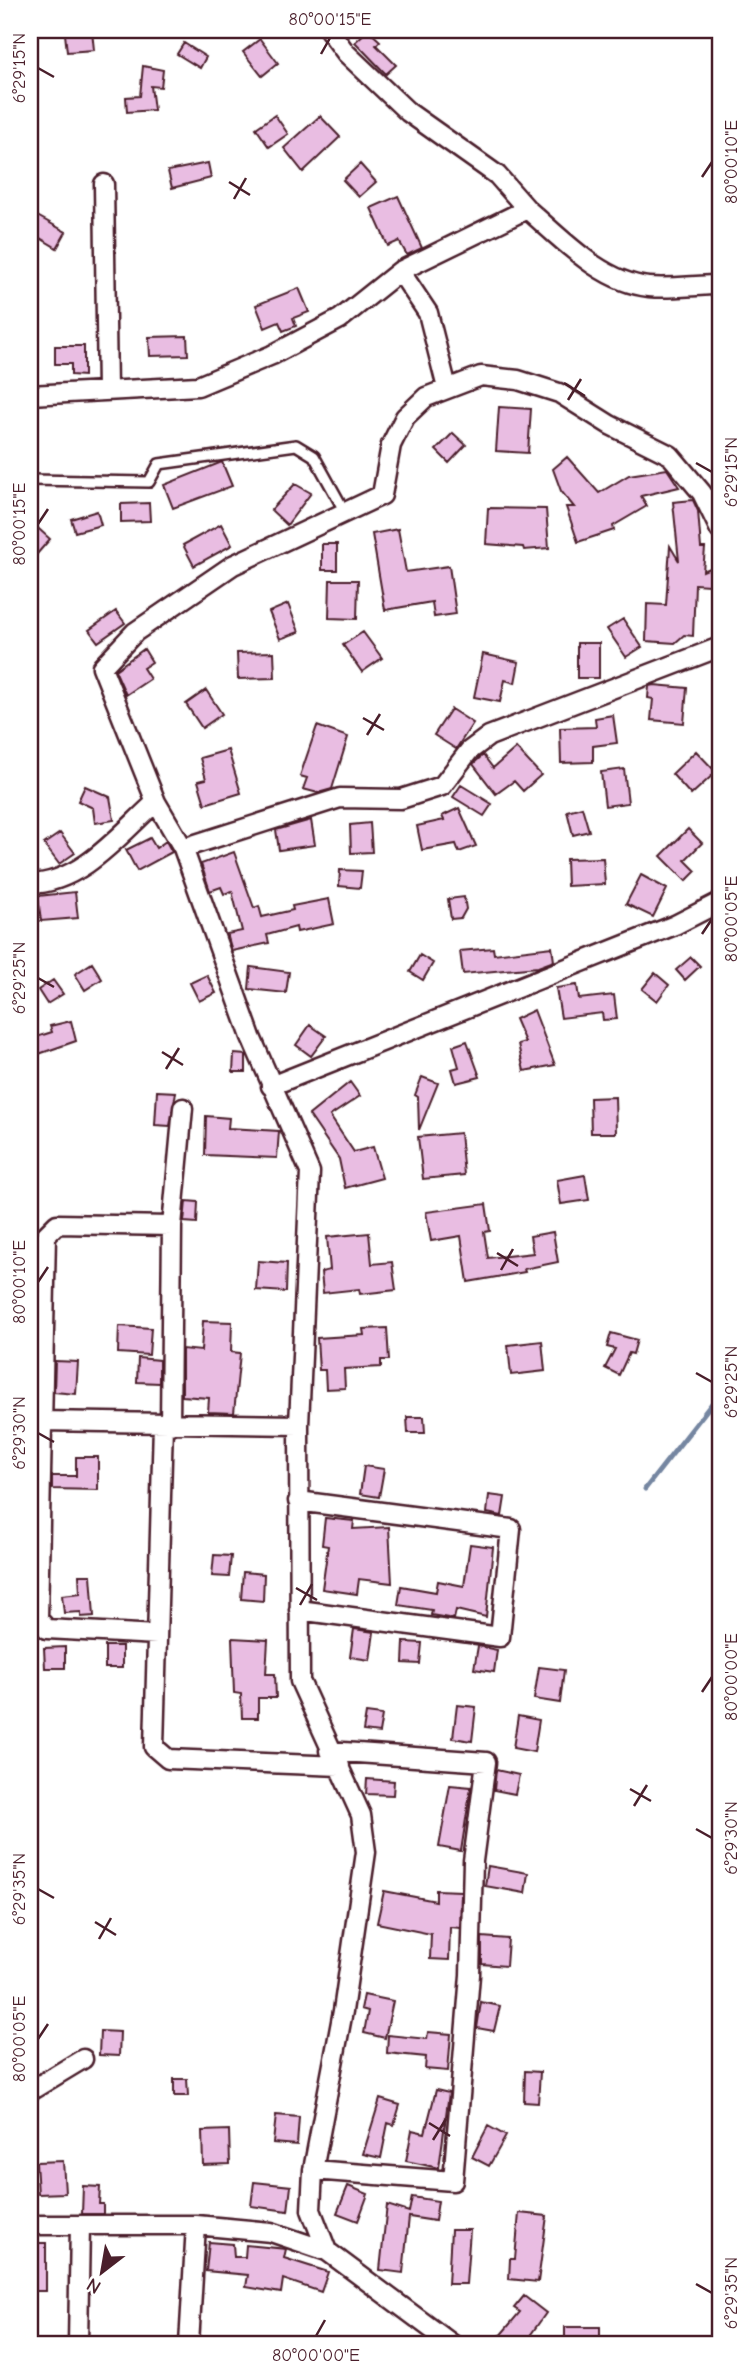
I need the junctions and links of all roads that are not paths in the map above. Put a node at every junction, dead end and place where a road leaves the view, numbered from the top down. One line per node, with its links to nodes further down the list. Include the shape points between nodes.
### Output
1 (329, 30): 3 (street, via 346,53 408,112 497,175)
2 (104, 184): 7 (street)
3 (527, 209): 4 (street); 5 (street, via 589,262 620,279 650,287)
4 (400, 271): 6 (street, via 428,313); 7 (street, via 340,319 272,355 198,386)
5 (720, 285)
6 (447, 388): 10 (street, via 426,397 405,417 391,445 382,495); 11 (street, via 481,376 518,380 559,393 670,455 702,493)
7 (107, 390): 8 (street)
8 (30, 395)
9 (30, 480): 10 (lane, via 149,482 159,464 296,445 314,456)
10 (345, 512): 13 (street, via 233,565 135,632 102,667)
11 (720, 530)
12 (720, 647): 14 (street, via 489,736 469,751 442,786 401,799 340,798)
13 (156, 802): 14 (street); 15 (street, via 80,870)
14 (183, 848): 17 (street)
15 (30, 884)
16 (720, 902): 17 (street, via 675,925)
17 (271, 1086): 22 (street, via 310,1172)
18 (183, 1108): 19 (street)
19 (172, 1226): 20 (street, via 57,1224 46,1235); 21 (street)
20 (40, 1421): 21 (street); 25 (street, via 38,1619 47,1629)
21 (166, 1425): 22 (street); 25 (street)
22 (299, 1425): 23 (street)
23 (298, 1501): 24 (street); 24 (street, via 511,1529 500,1637)
24 (299, 1610): 26 (street, via 300,1681)
25 (157, 1635): 27 (street, via 154,1747 168,1759)
26 (329, 1751): 27 (street); 30 (street, via 486,1762 472,1861 470,1975 453,2181)
27 (340, 1766): 30 (street, via 360,1815 366,1852)
28 (83, 2059): 29 (street)
29 (32, 2087)
30 (313, 2170): 34 (street, via 311,2210)
31 (30, 2225): 32 (street)
32 (80, 2225): 33 (street); 35 (street)
33 (196, 2225): 34 (street, via 271,2232); 36 (street)
34 (327, 2251): 37 (street)
35 (78, 2344)
36 (188, 2344)
37 (452, 2344)

